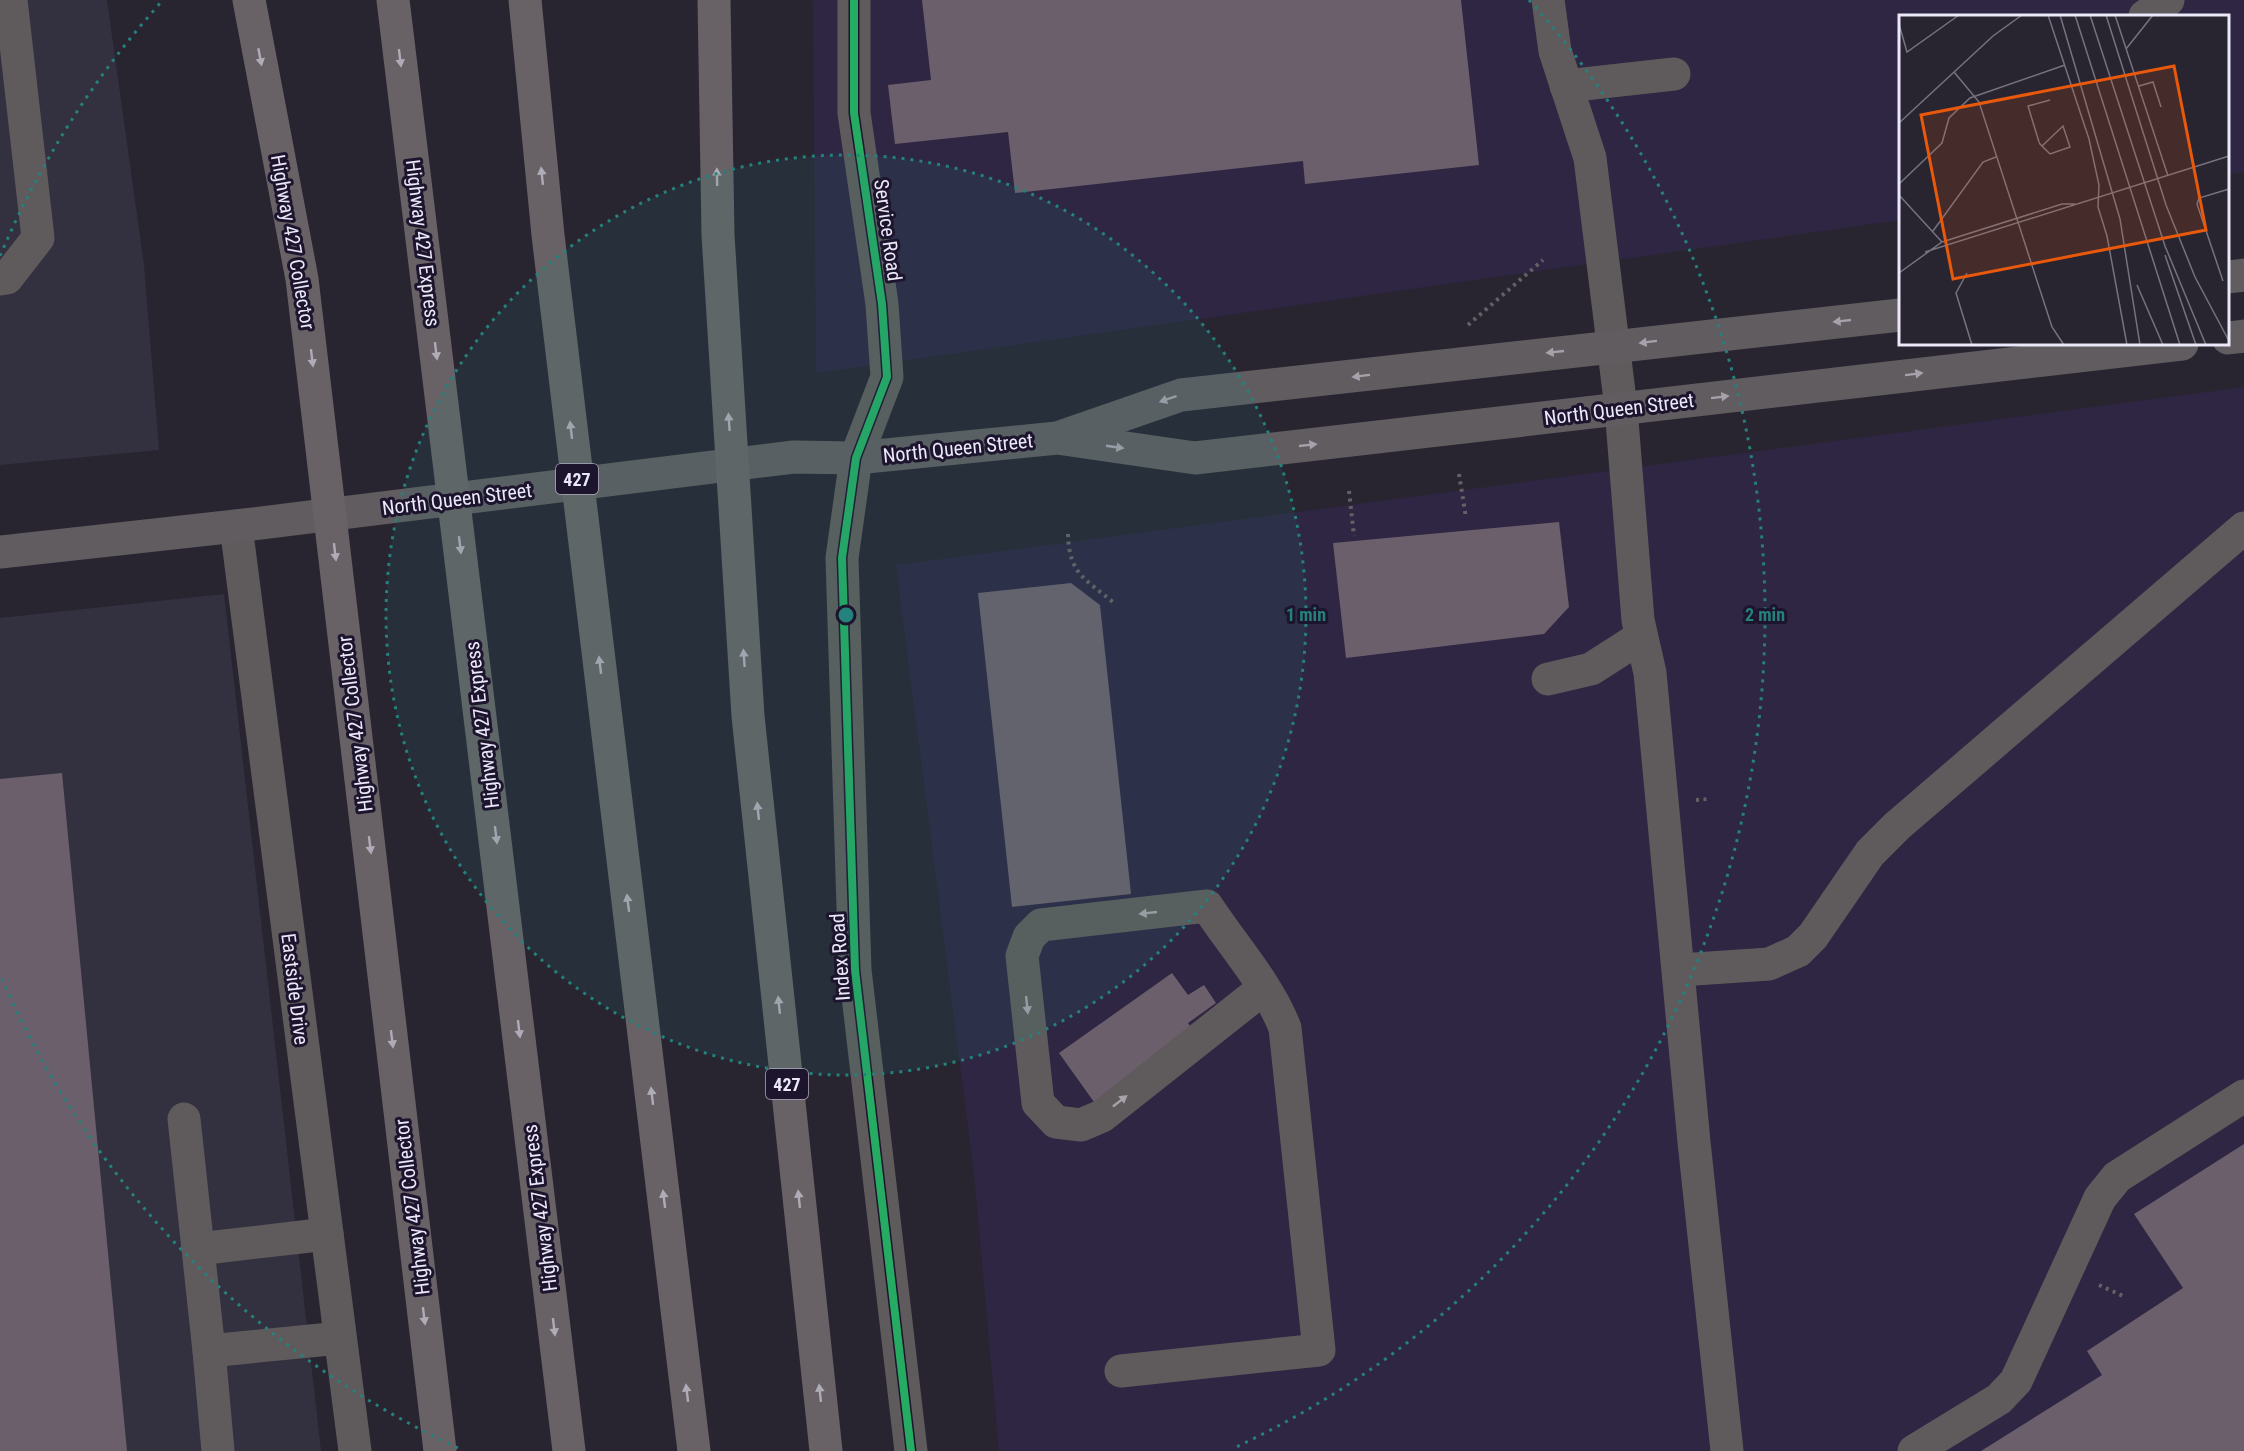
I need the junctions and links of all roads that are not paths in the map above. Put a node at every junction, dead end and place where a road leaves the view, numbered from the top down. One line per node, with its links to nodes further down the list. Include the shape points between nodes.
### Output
1 (11, 0): 14 (street, via 38,238 7,278)
2 (249, 0): 39 (highway, Highway 427 Collector, one-way to 39, via 302,279)
3 (393, 0): 40 (highway, Highway 427 Express, one-way to 40)
4 (525, 0): 41 (highway, 427, one-way to 4, via 548,235)
5 (714, 0): 42 (highway, 427, one-way to 5, via 748,716 718,235)
6 (854, 0): 22 (street, Service Road, via 854,113 882,304 887,377)
7 (1548, 0): 11 (street, via 1555,51)
8 (2168, 0): 9 (street)
9 (2146, 15)
10 (1674, 74): 11 (street)
11 (1566, 86): 19 (street, via 1590,158)
12 (2244, 275): 13 (main road)
13 (2229, 277)
14 (0, 279)
15 (1899, 315): 19 (main road, North Queen Street, one-way to 19)
16 (2244, 336): 17 (main road)
17 (2229, 338)
18 (2173, 345): 20 (main road, North Queen Street, one-way to 18)
19 (1613, 346): 20 (street); 21 (main road, North Queen Street, one-way to 21, via 1181,395)
20 (1620, 408): 21 (main road, North Queen Street, one-way to 20, via 1195,458); 26 (street)
21 (1057, 438): 22 (main road, North Queen Street)
22 (856, 458): 23 (main road, North Queen Street, via 794,458); 43 (street, Index Road, via 842,558 855,970)
23 (236, 526): 25 (main road, North Queen Street); 32 (street, Eastside Drive)
24 (2244, 528): 28 (street, via 1898,826 1870,853 1813,936 1798,951 1768,964)
25 (0, 552)
26 (1641, 637): 27 (street, via 1591,669); 28 (street, via 1650,673)
27 (1548, 679)
28 (1680, 970): 44 (street)
29 (1264, 988): 29 (street, one-way to 29, via 1207,906 1041,925 1029,937 1022,956 1038,1103 1056,1122 1081,1125 1102,1116); 36 (street, via 1278,1008 1285,1028 1319,1350)
30 (2244, 1096): 45 (street, via 2116,1177 2100,1198 2016,1381 1999,1399)
31 (184, 1119): 33 (street)
32 (327, 1234): 33 (street); 34 (street, Eastside Drive)
33 (198, 1249): 35 (street)
34 (340, 1338): 35 (street); 38 (street, Eastside Drive)
35 (209, 1351): 37 (street)
36 (1121, 1371)
37 (218, 1451)
38 (355, 1451)
39 (440, 1451)
40 (569, 1451)
41 (694, 1451)
42 (826, 1451)
43 (911, 1451)
44 (1727, 1451)
45 (1914, 1451)

